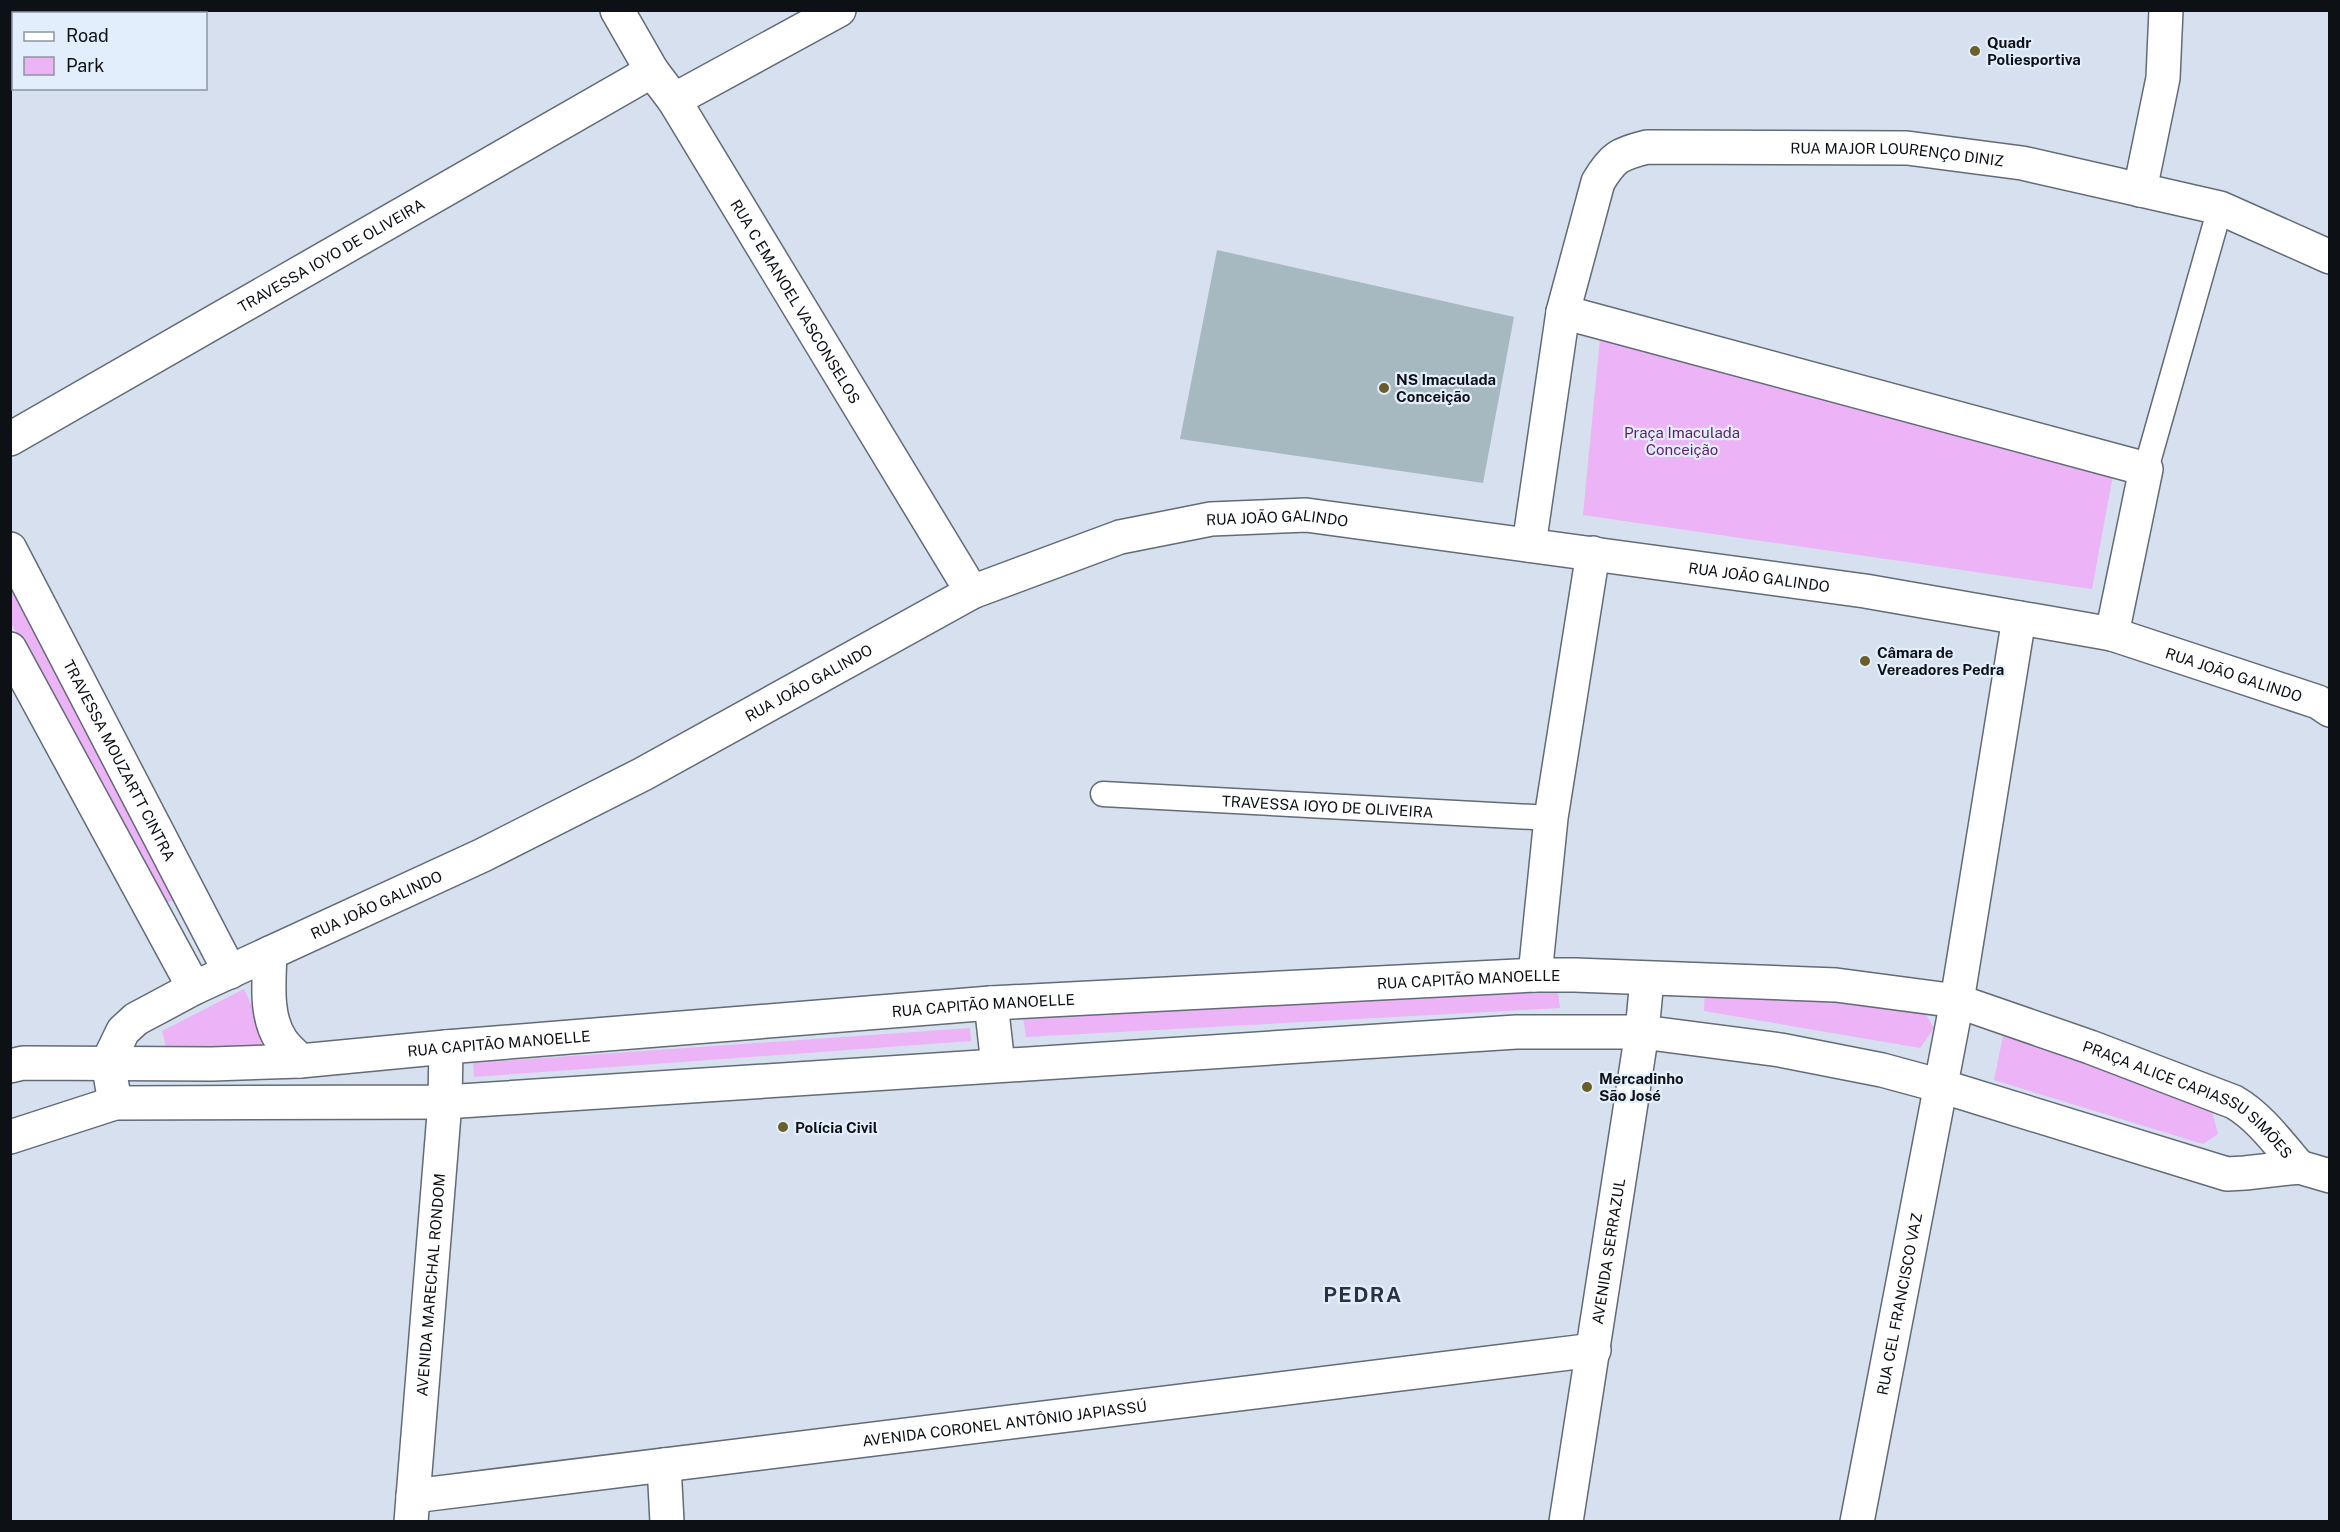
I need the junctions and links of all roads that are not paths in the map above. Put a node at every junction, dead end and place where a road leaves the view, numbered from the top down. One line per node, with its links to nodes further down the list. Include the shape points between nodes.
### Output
1 (617, 10): 4 (street, RUA C EMANOEL VASCONSELOS)
2 (839, 10): 5 (street)
3 (2166, 10): 6 (street, via 2163,78)
4 (652, 71): 5 (street, RUA C EMANOEL VASCONSELOS); 10 (street, TRAVESSA IOYO DE OLIVEIRA)
5 (674, 100): 15 (street, RUA C EMANOEL VASCONSELOS)
6 (2140, 190): 7 (street, RUA MAJOR LOURENÇO DINIZ); 9 (street, RUA MAJOR LOURENÇO DINIZ, via 2022,163 1907,148 1647,147 1624,153 1608,165 1598,182)
7 (2220, 208): 8 (street, RUA MAJOR LOURENÇO DINIZ); 11 (lane)
8 (2330, 257)
9 (1563, 312): 11 (street); 12 (street)
10 (10, 439)
11 (2146, 469): 17 (street)
12 (1529, 545): 14 (street, RUA JOÃO GALINDO); 15 (street, RUA JOÃO GALINDO, via 1306,515 1211,519 1120,537)
13 (10, 549): 23 (street, TRAVESSA MOUZARTT CINTRA)
14 (1593, 553): 16 (street, RUA JOÃO GALINDO, via 1865,591); 21 (street)
15 (972, 592): 22 (street, RUA JOÃO GALINDO, via 643,774 483,855)
16 (2019, 618): 17 (street, RUA JOÃO GALINDO); 27 (street, RUA CEL FRANCISCO VAZ)
17 (2112, 634): 19 (street, RUA JOÃO GALINDO)
18 (10, 650): 26 (street)
19 (2326, 704)
20 (1103, 794): 21 (lane, TRAVESSA IOYO DE OLIVEIRA)
21 (1551, 818): 24 (street)
22 (270, 953): 23 (street, RUA JOÃO GALINDO); 31 (street, via 273,1025)
23 (230, 972): 26 (street, RUA JOÃO GALINDO)
24 (1535, 975): 25 (street, RUA CAPITÃO MANOELLE); 28 (street, RUA CAPITÃO MANOELLE)
25 (1647, 979): 27 (street, RUA CAPITÃO MANOELLE, via 1836,985); 29 (street, AVENIDA SERRAZUL)
26 (194, 988): 32 (street, RUA JOÃO GALINDO, via 123,1031)
27 (1957, 1001): 35 (street, RUA CEL FRANCISCO VAZ); 39 (street, PRAÇA ALICE CAPIASSU SIMÕES, via 2234,1102 2254,1116)
28 (992, 1003): 30 (street, RUA CAPITÃO MANOELLE); 33 (street)
29 (1642, 1032): 33 (street, via 1516,1032); 35 (street, via 1780,1050); 41 (street, AVENIDA SERRAZUL)
30 (446, 1047): 31 (street, RUA CAPITÃO MANOELLE); 36 (street, AVENIDA MARECHAL RONDOM)
31 (300, 1061): 32 (street, RUA CAPITÃO MANOELLE)
32 (108, 1062): 34 (street, RUA CAPITÃO MANOELLE); 37 (street)
33 (998, 1065): 36 (street)
34 (10, 1066)
35 (1941, 1086): 39 (street, PRAÇA ALICE CAPIASSU SIMÕES, via 2226,1173); 46 (street, RUA CEL FRANCISCO VAZ)
36 (445, 1102): 37 (street); 43 (street, AVENIDA MARECHAL RONDOM)
37 (116, 1103): 38 (street)
38 (10, 1137)
39 (2299, 1167): 40 (street)
40 (2330, 1176)
41 (1594, 1350): 42 (street, AVENIDA CORONEL ANTÔNIO JAPIASSÚ); 45 (street, AVENIDA SERRAZUL)
42 (664, 1465): 43 (street, AVENIDA CORONEL ANTÔNIO JAPIASSÚ); 44 (street)
43 (412, 1509)
44 (667, 1521)
45 (1566, 1521)
46 (1857, 1521)

